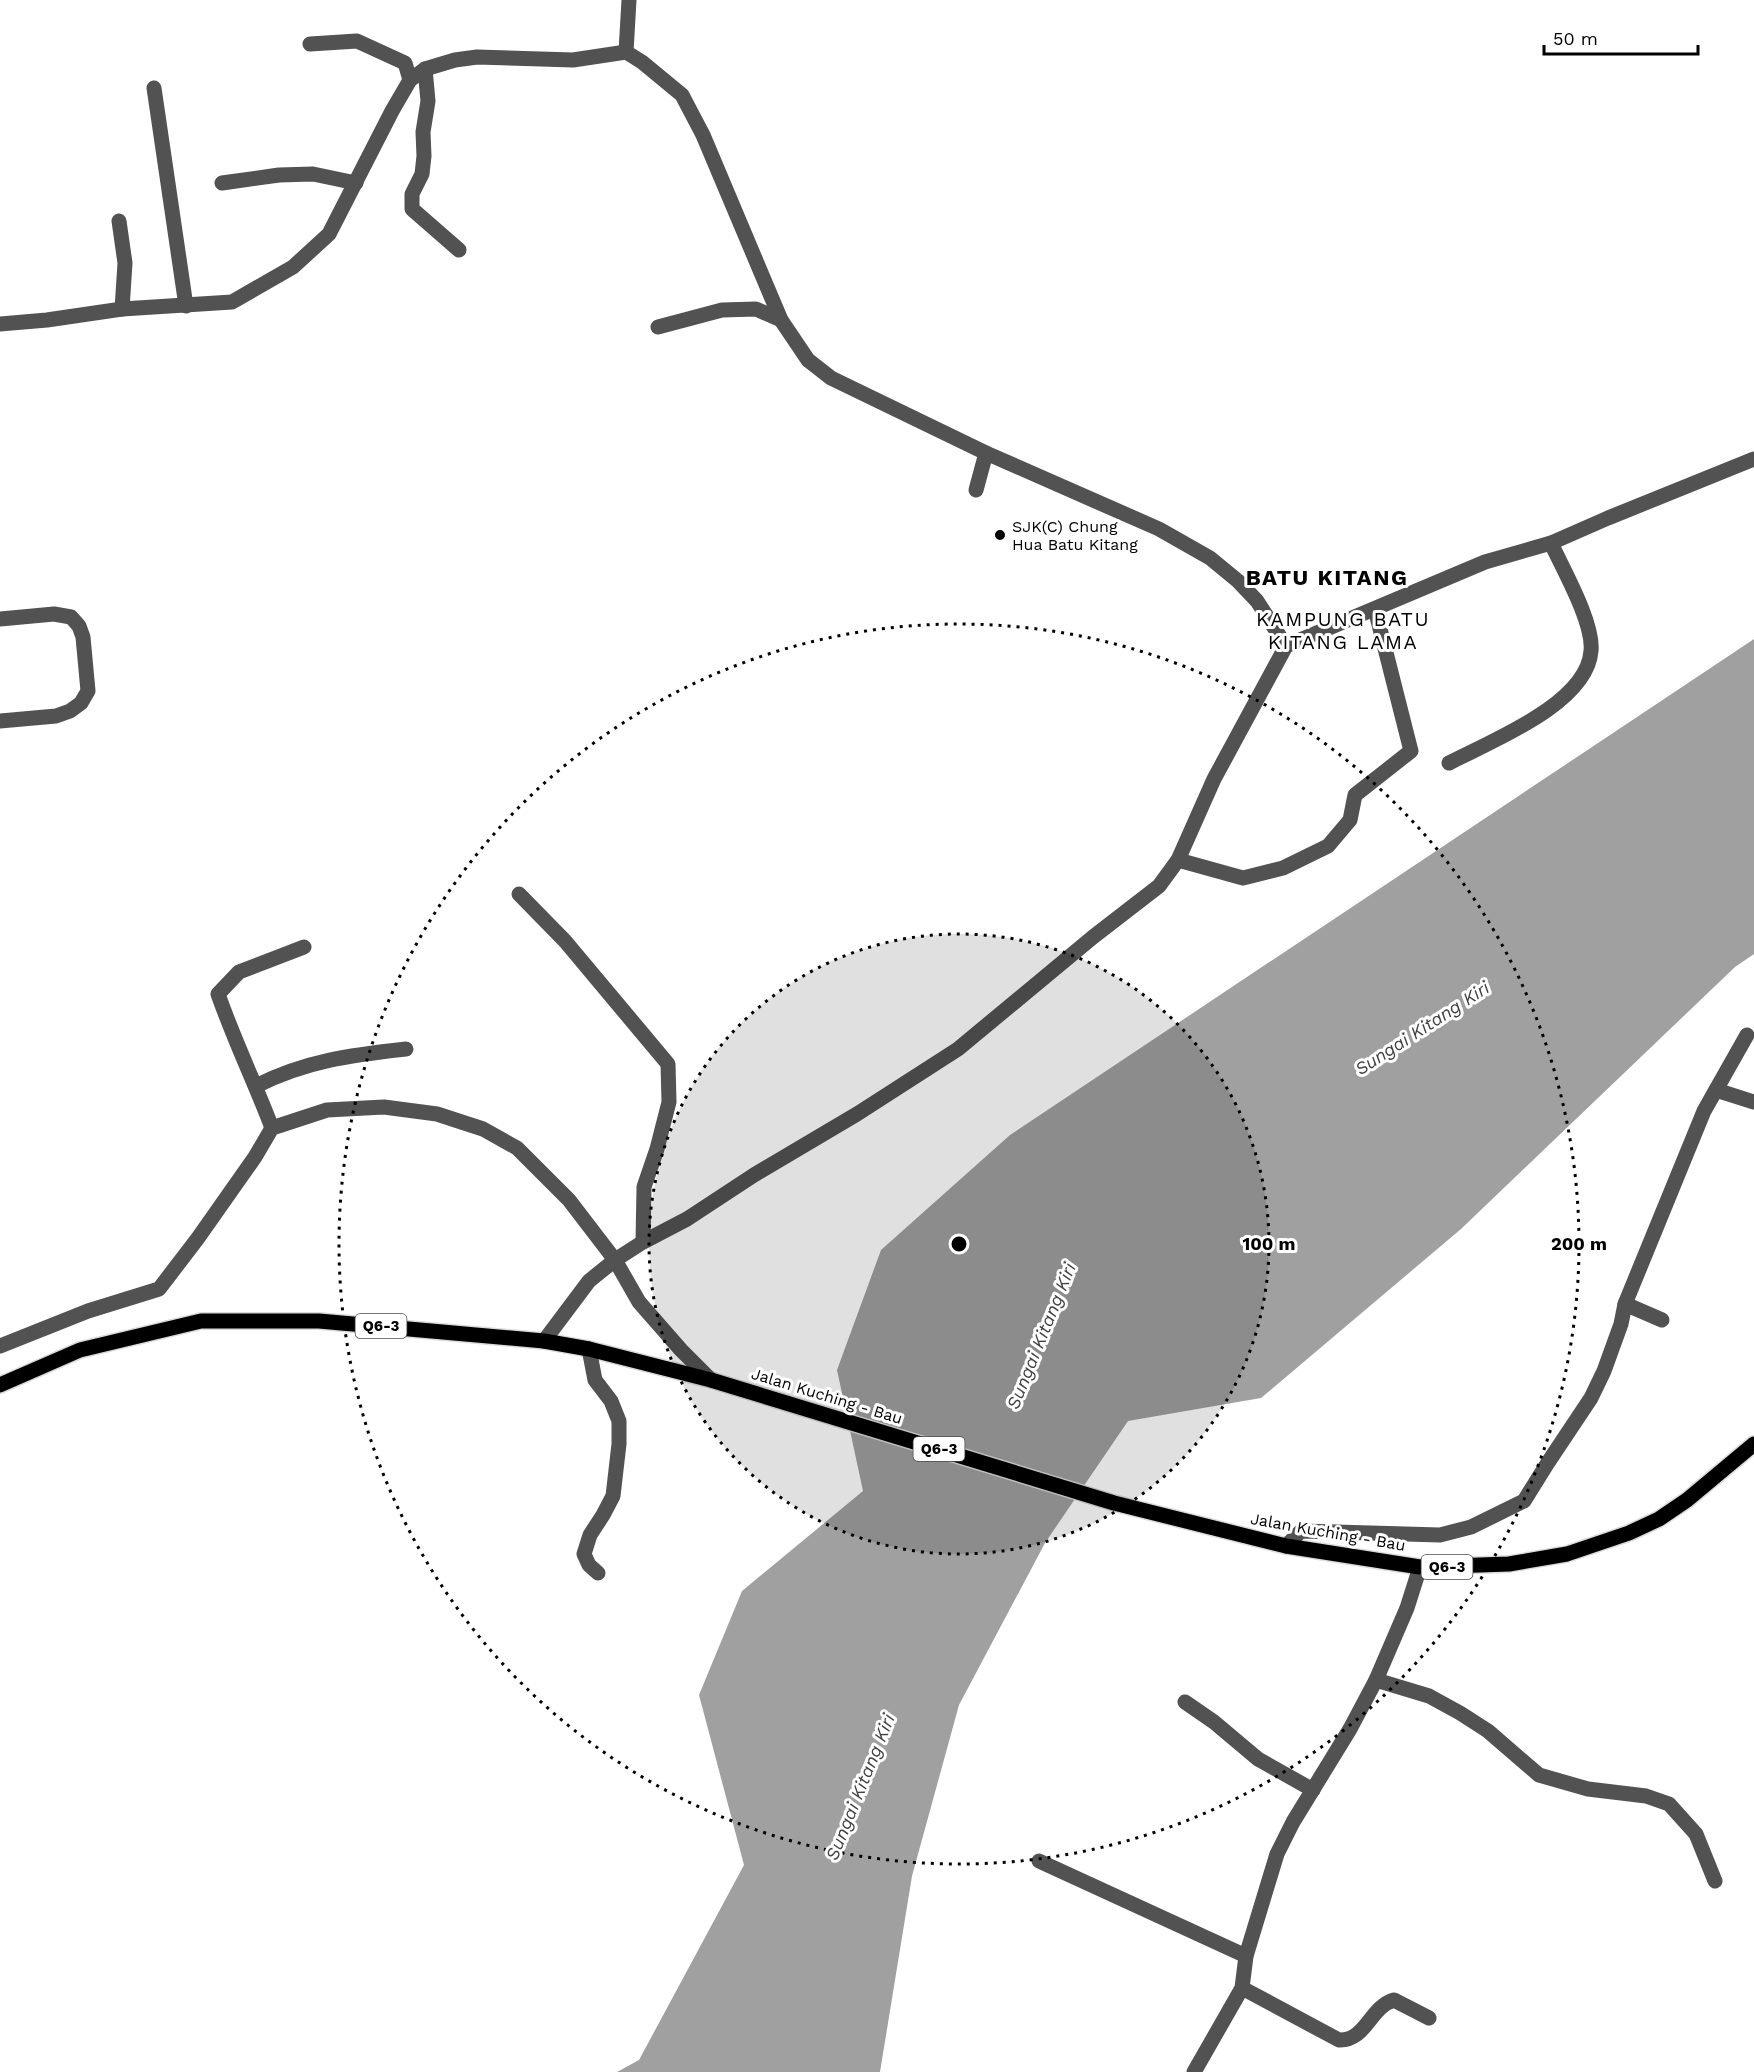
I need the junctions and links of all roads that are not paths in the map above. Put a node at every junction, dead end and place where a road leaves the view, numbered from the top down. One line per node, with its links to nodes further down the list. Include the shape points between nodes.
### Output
1 (629, 0): 3 (street)
2 (310, 44): 5 (street, via 357,41 405,63)
3 (626, 52): 4 (street, via 573,60 477,57); 13 (street, via 682,95 704,135)
4 (425, 69): 5 (street); 10 (street, via 428,101 423,174 412,194 412,209)
5 (410, 80): 8 (street)
6 (154, 88): 11 (street)
7 (222, 183): 8 (street, via 313,174)
8 (356, 183): 11 (street, via 329,234 293,267 232,302)
9 (119, 221): 12 (street, via 125,262)
10 (459, 250)
11 (186, 306): 12 (street)
12 (122, 309): 14 (street)
13 (781, 320): 15 (street, via 756,309 722,310); 16 (street, via 808,360 831,378)
14 (0, 324)
15 (658, 327)
16 (986, 453): 18 (street); 22 (street, via 1159,529 1210,558 1257,601)
17 (1754, 459): 19 (street)
18 (976, 490)
19 (1551, 543): 20 (street, via 1485,562); 24 (street, via 1588,627 1592,650 1586,671 1569,694 1546,712)
20 (1376, 609): 22 (street); 25 (street, via 1411,751 1355,795 1350,820 1328,846 1283,868 1243,878)
21 (0, 619): 23 (street, via 54,614 71,617 83,637 88,691 81,703 56,716)
22 (1286, 646): 25 (street, via 1214,779)
23 (0, 721)
24 (1449, 763)
25 (1178, 860): 34 (street, via 1159,886 958,1049 687,1219)
26 (519, 894): 34 (street, via 565,941 668,1064 669,1102 644,1187)
27 (304, 947): 30 (street, via 239,972 218,994)
28 (1747, 1035): 31 (street)
29 (406, 1049): 30 (street, via 315,1063 281,1073)
30 (256, 1086): 33 (street)
31 (1716, 1090): 32 (street); 36 (street)
32 (1754, 1102)
33 (272, 1128): 35 (street, via 327,1110 384,1107 437,1114 483,1129 517,1148 569,1200); 39 (street, via 198,1238 159,1288)
34 (643, 1242): 35 (street)
35 (615, 1260): 38 (street, via 589,1281); 41 (street, via 639,1302)
36 (1625, 1304): 37 (street); 44 (street, via 1604,1371 1591,1398 1524,1501 1471,1527 1440,1535 1301,1531)
37 (1662, 1320)
38 (544, 1341): 40 (main road, Jalan Kuching - Bau / Q6-3); 42 (main road, Jalan Kuching - Bau / Q6-3, via 319,1321 201,1321 80,1350)
39 (0, 1346)
40 (589, 1349): 41 (main road, Jalan Kuching - Bau / Q6-3); 46 (street, via 595,1380 611,1401 619,1421 613,1496 590,1535 584,1554)
41 (711, 1380): 44 (main road, Jalan Kuching - Bau / Q6-3, via 1114,1503)
42 (0, 1385)
43 (1754, 1444): 45 (main road, Jalan Kuching - Bau / Q6-3, via 1687,1500 1629,1533 1567,1554 1509,1564)
44 (1286, 1546): 45 (main road, Jalan Kuching - Bau / Q6-3)
45 (1420, 1567): 47 (street)
46 (598, 1573)
47 (1376, 1680): 49 (street); 51 (street, via 1429,1696 1460,1713 1488,1731 1539,1775 1669,1804 1696,1834)
48 (1185, 1702): 49 (street, via 1258,1759)
49 (1314, 1790): 52 (street, via 1277,1854)
50 (1039, 1862): 52 (street)
51 (1715, 1881)
52 (1246, 1956): 53 (street)
53 (1242, 1988): 54 (street, via 1339,2040 1355,2037 1384,2002 1394,2000); 55 (street)
54 (1429, 2018)
55 (1194, 2072)

